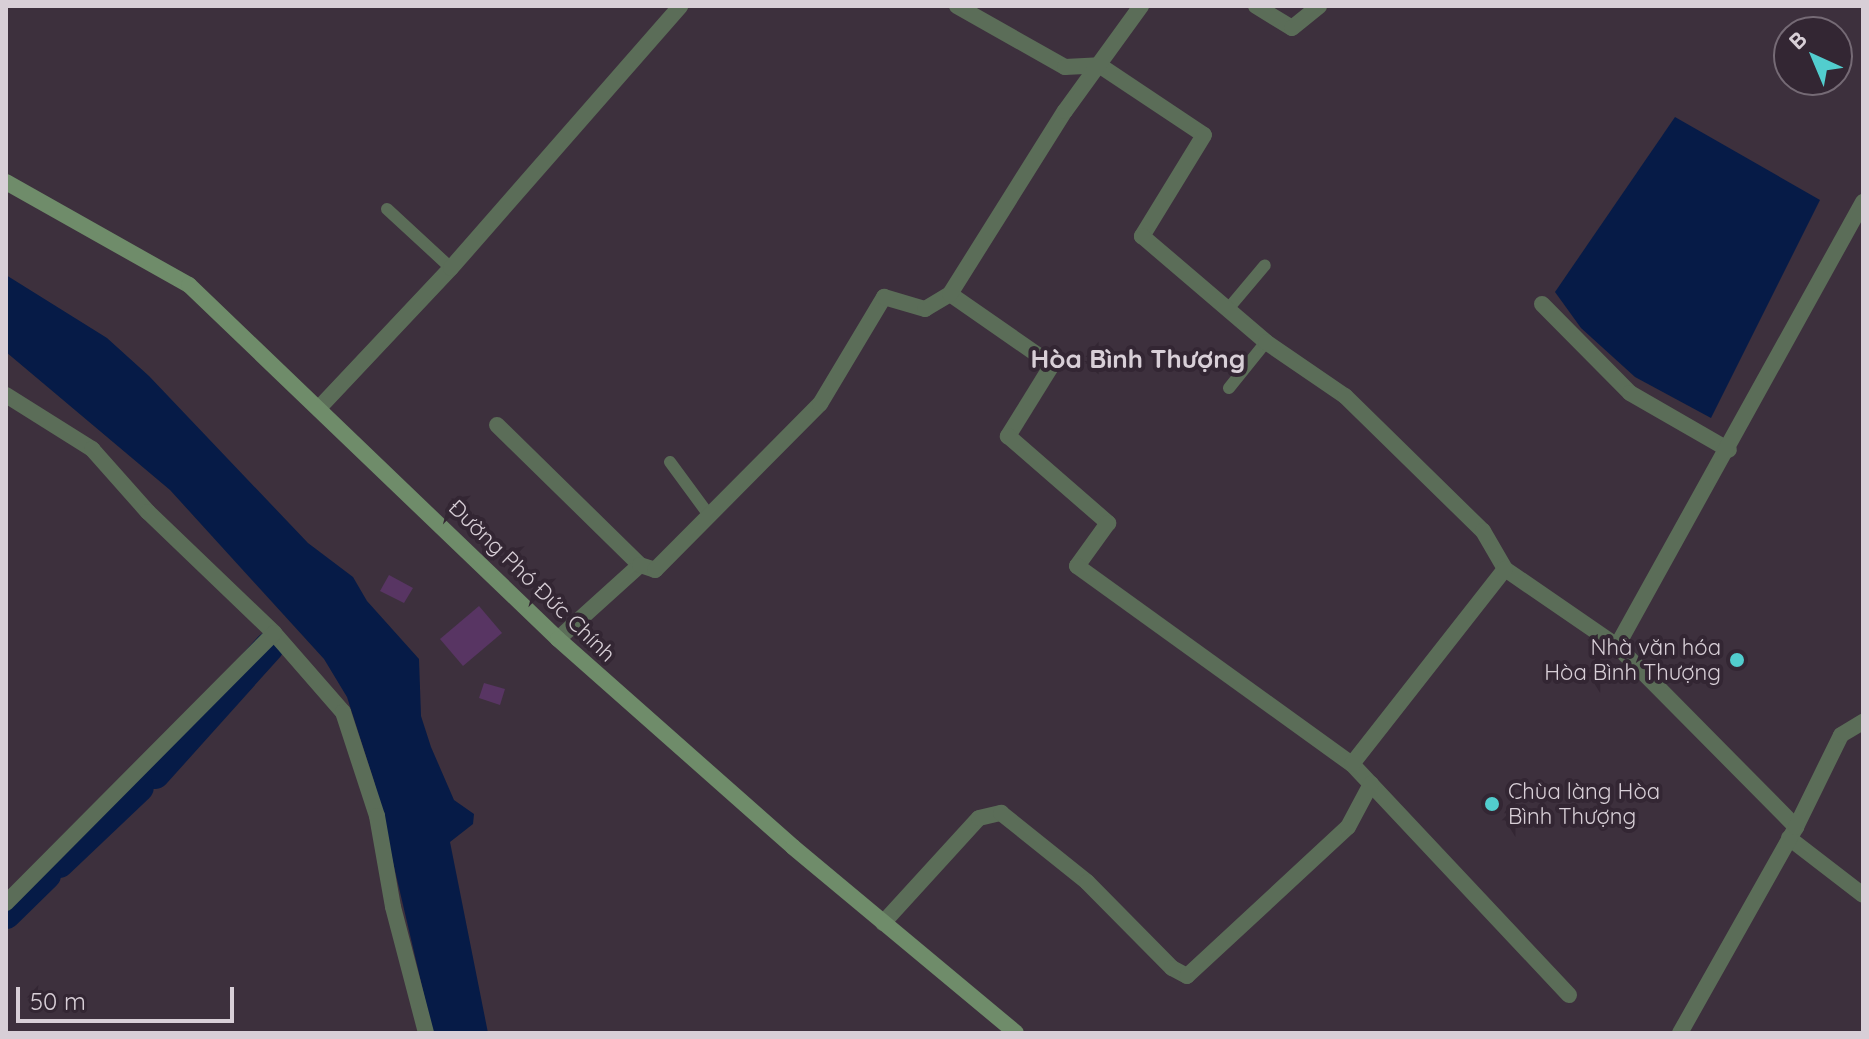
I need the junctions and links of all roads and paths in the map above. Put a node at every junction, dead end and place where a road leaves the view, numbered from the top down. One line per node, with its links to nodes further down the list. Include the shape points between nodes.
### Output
1 (680, 6): 11 (street)
2 (957, 6): 6 (street, via 1065,67)
3 (1141, 6): 6 (street)
4 (1256, 6): 5 (street, via 1292,28)
5 (1319, 6)
6 (1099, 65): 12 (street); 14 (street, via 1204,135 1142,236)
7 (6, 182): 18 (main road, Đường Phó Đức Chính, via 189,285)
8 (1862, 207): 20 (street)
9 (387, 209): 11 (lane)
10 (1265, 265): 14 (lane)
11 (451, 268): 18 (street)
12 (950, 294): 22 (street, via 925,309 884,297 820,404); 29 (street, via 1052,365 1008,436 1108,523 1077,566)
13 (1542, 304): 20 (street, via 1630,393)
14 (1228, 309): 15 (street)
15 (1266, 342): 16 (lane); 24 (street, via 1345,396 1483,531)
16 (1229, 388)
17 (6, 395): 25 (street, via 92,449 148,512)
18 (319, 408): 26 (main road, Đường Phó Đức Chính)
19 (497, 425): 23 (street)
20 (1729, 450): 27 (street)
21 (670, 462): 22 (lane)
22 (709, 515): 23 (street, via 655,570)
23 (640, 565): 26 (street)
24 (1505, 569): 27 (street); 29 (street)
25 (274, 633): 33 (street); 36 (street, via 343,712 377,816 393,907)
26 (558, 639): 34 (main road, Đường Phó Đức Chính)
27 (1617, 646): 31 (street)
28 (1863, 722): 31 (street, via 1841,735)
29 (1352, 764): 30 (street)
30 (1371, 784): 34 (street, via 1348,827 1187,976 1172,968 1087,882 1001,813 979,818); 35 (street)
31 (1793, 832): 32 (street); 38 (street)
32 (1863, 895)
33 (6, 903)
34 (883, 923): 37 (main road, Đường Phó Đức Chính)
35 (1569, 995)
36 (426, 1033)
37 (1016, 1033)
38 (1680, 1033)

